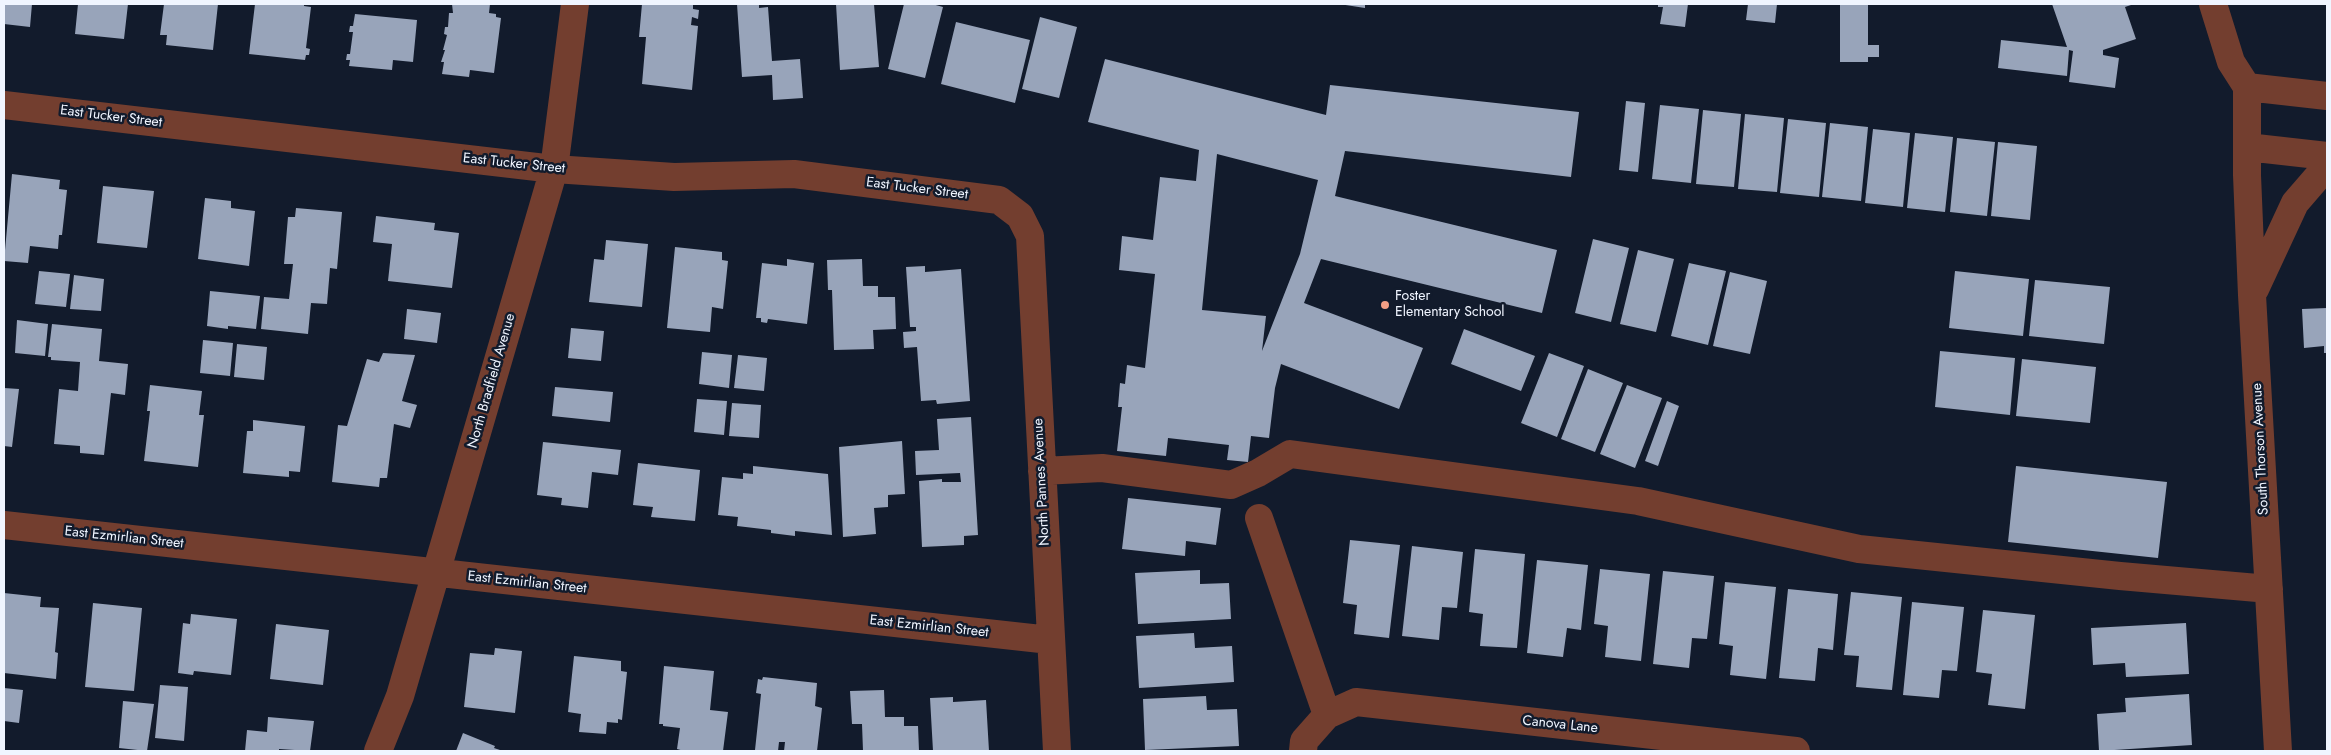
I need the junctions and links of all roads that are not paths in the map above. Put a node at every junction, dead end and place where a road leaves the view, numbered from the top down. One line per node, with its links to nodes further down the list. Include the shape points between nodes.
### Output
1 (575, 4): 9 (street, North Bradfield Avenue)
2 (2213, 4): 3 (street, via 2231,62)
3 (2247, 87): 4 (street); 6 (street, South Thorson Avenue)
4 (2327, 96)
5 (4, 105): 9 (street, East Tucker Street)
6 (2247, 147): 7 (street); 11 (street, South Thorson Avenue)
7 (2327, 156)
8 (2327, 166): 11 (street, via 2295,203)
9 (554, 169): 10 (street, East Tucker Street, via 674,177 794,174 998,200); 15 (street, North Bradfield Avenue)
10 (1020, 216): 12 (street, North Pannes Avenue, via 1030,236)
11 (2252, 295): 16 (street, South Thorson Avenue)
12 (1042, 471): 16 (street, via 1102,468 1231,485 1290,454 1638,501 1859,549); 17 (street, North Pannes Avenue)
13 (1258, 518): 18 (street)
14 (4, 524): 15 (street, East Ezmirlian Street)
15 (437, 573): 17 (street, East Ezmirlian Street); 20 (street, North Bradfield Avenue, via 400,696)
16 (2269, 589): 24 (street, South Thorson Avenue)
17 (1050, 640): 21 (street, North Pannes Avenue)
18 (1327, 715): 19 (street, Canova Lane, via 1356,702); 22 (street, via 1304,741)
19 (1670, 744): 23 (street, Canova Lane)
20 (378, 751)
21 (1057, 751)
22 (1303, 751)
23 (1796, 751)
24 (2278, 751)

